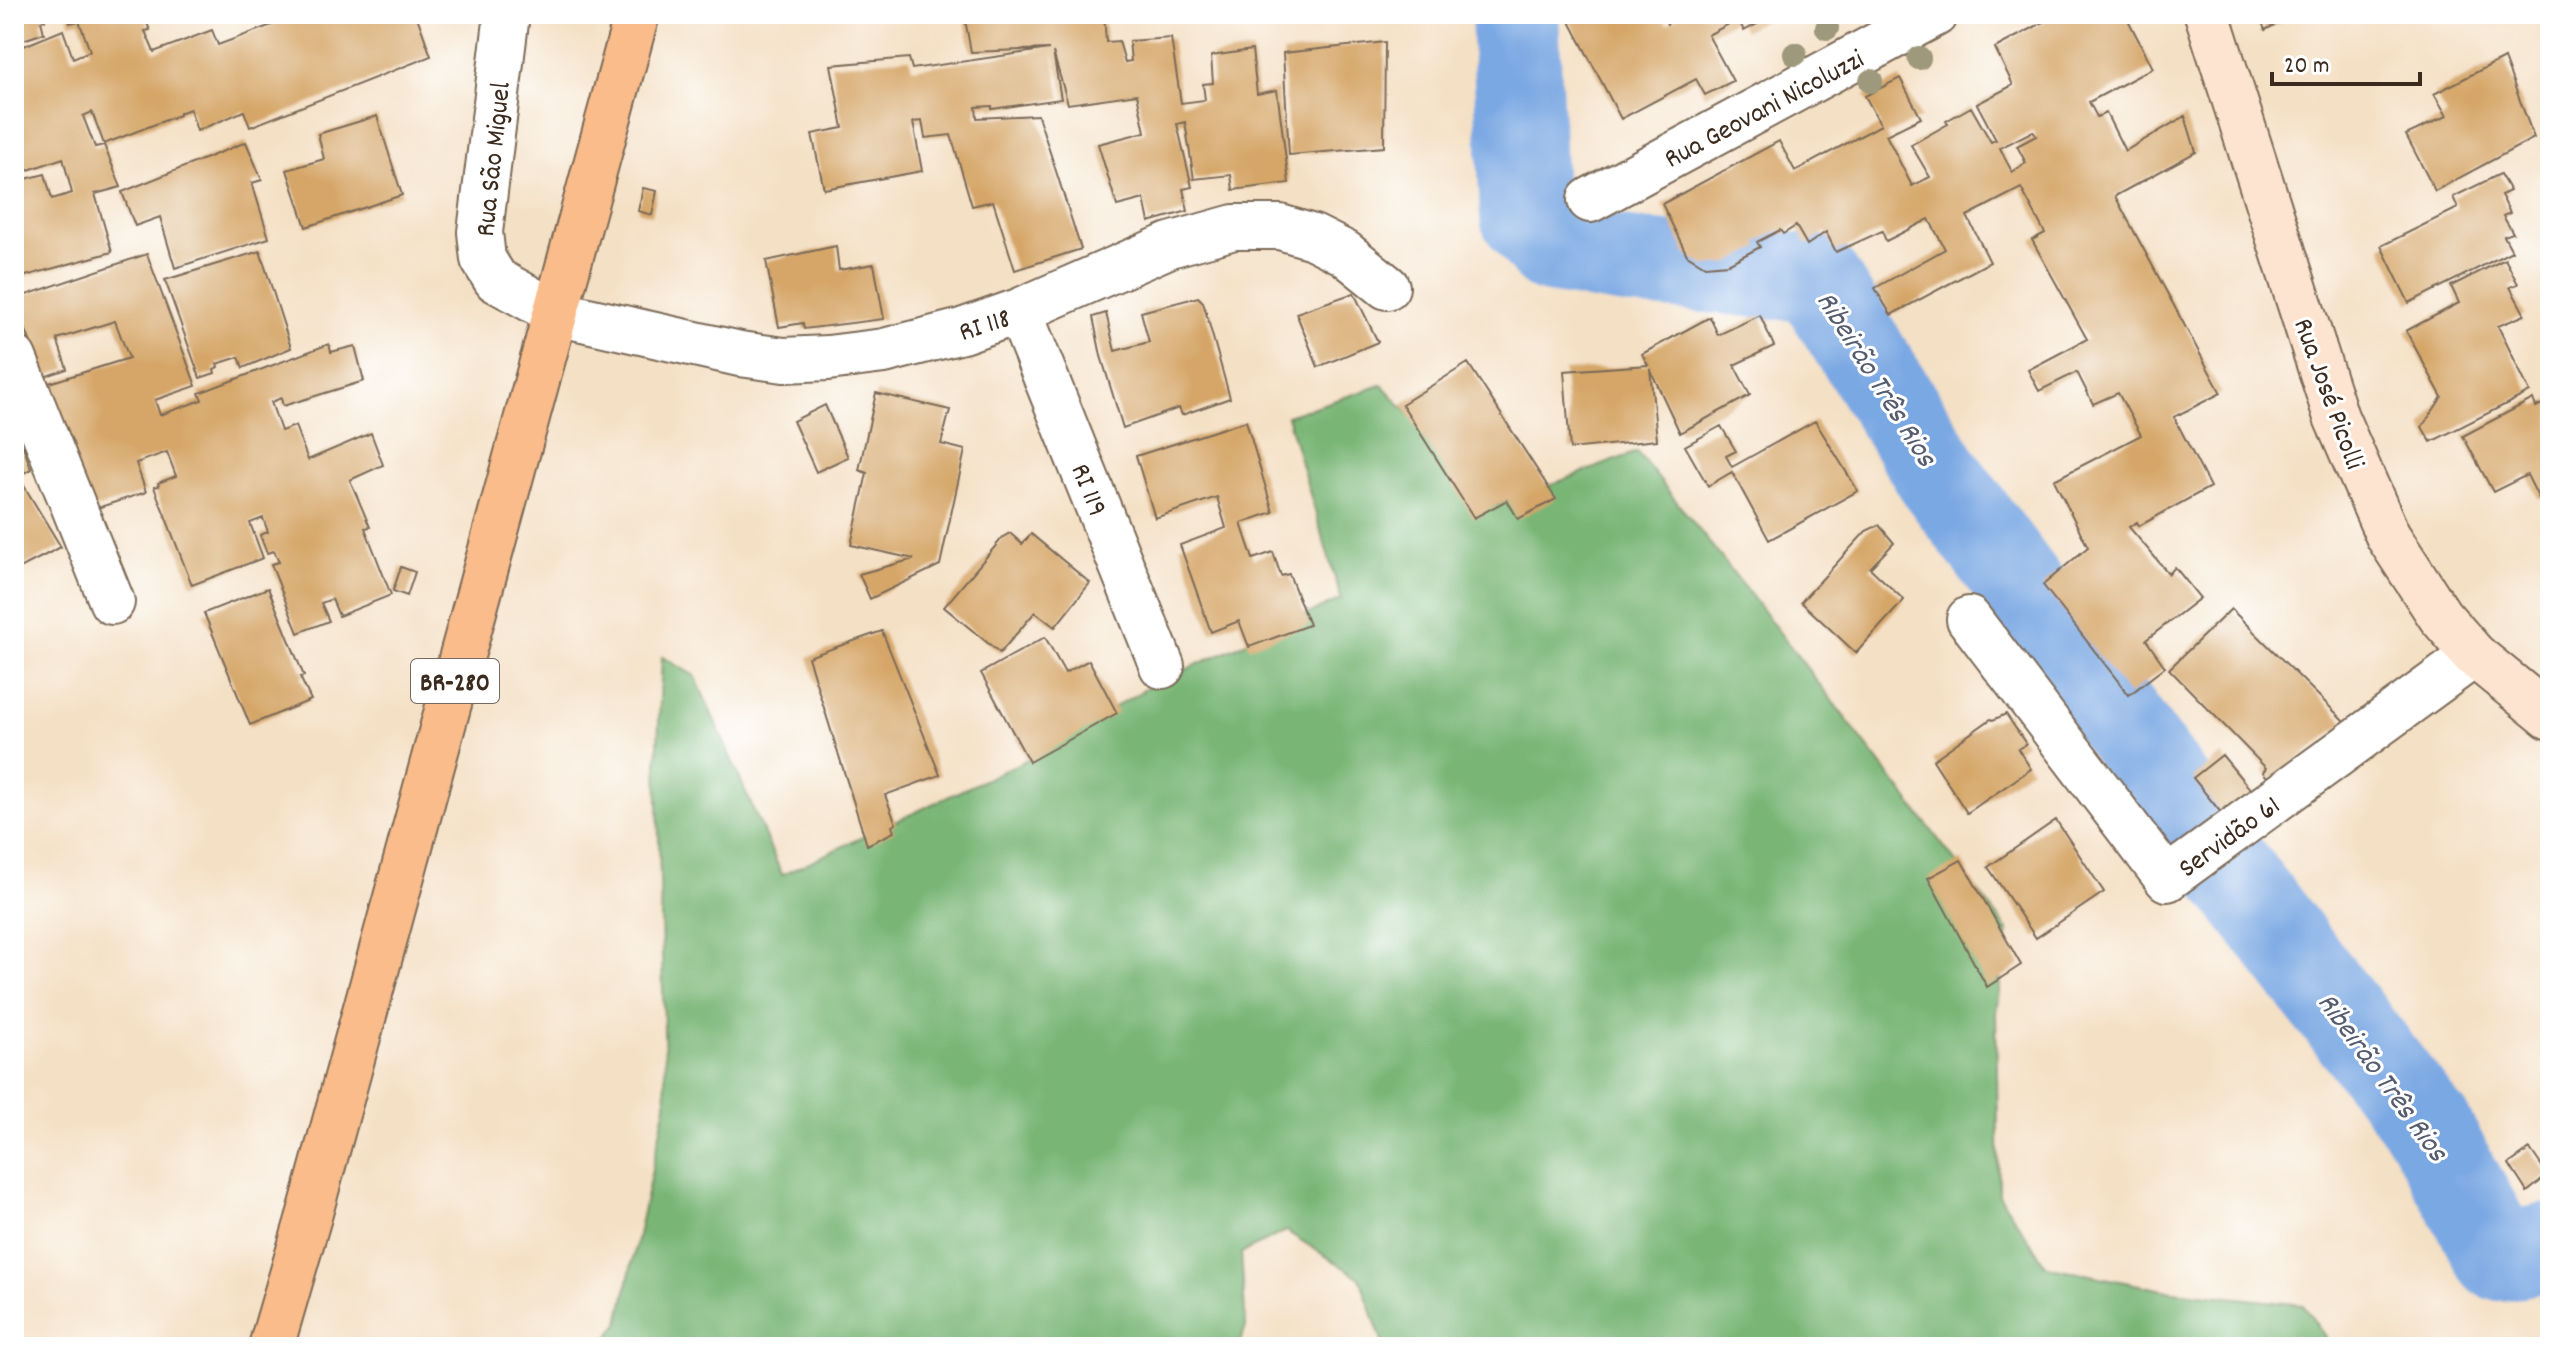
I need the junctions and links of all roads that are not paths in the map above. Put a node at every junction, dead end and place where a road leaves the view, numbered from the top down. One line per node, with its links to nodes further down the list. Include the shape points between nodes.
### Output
1 (507, 14): 8 (street, Rua São Miguel, via 480,232 483,259 496,280)
2 (637, 14): 8 (highway, BR-280)
3 (1935, 14): 5 (street, Rua Geovani Nicoluzzi)
4 (2207, 14): 12 (street, Rua José Picolli, via 2336,417 2388,536 2440,616)
5 (1590, 200)
6 (1387, 287): 7 (street, RI 118, via 1345,253 1313,237 1280,227 1234,227 1170,245)
7 (1019, 311): 8 (street, RI 118, via 884,351 784,360); 13 (street, RI 119)
8 (556, 313): 15 (highway, BR-280)
9 (14, 358): 10 (street)
10 (112, 602)
11 (1969, 619): 12 (street, Servidão 61, via 2167,879)
12 (2474, 655): 14 (street, Rua José Picolli)
13 (1162, 666)
14 (2550, 717)
15 (271, 1347)

